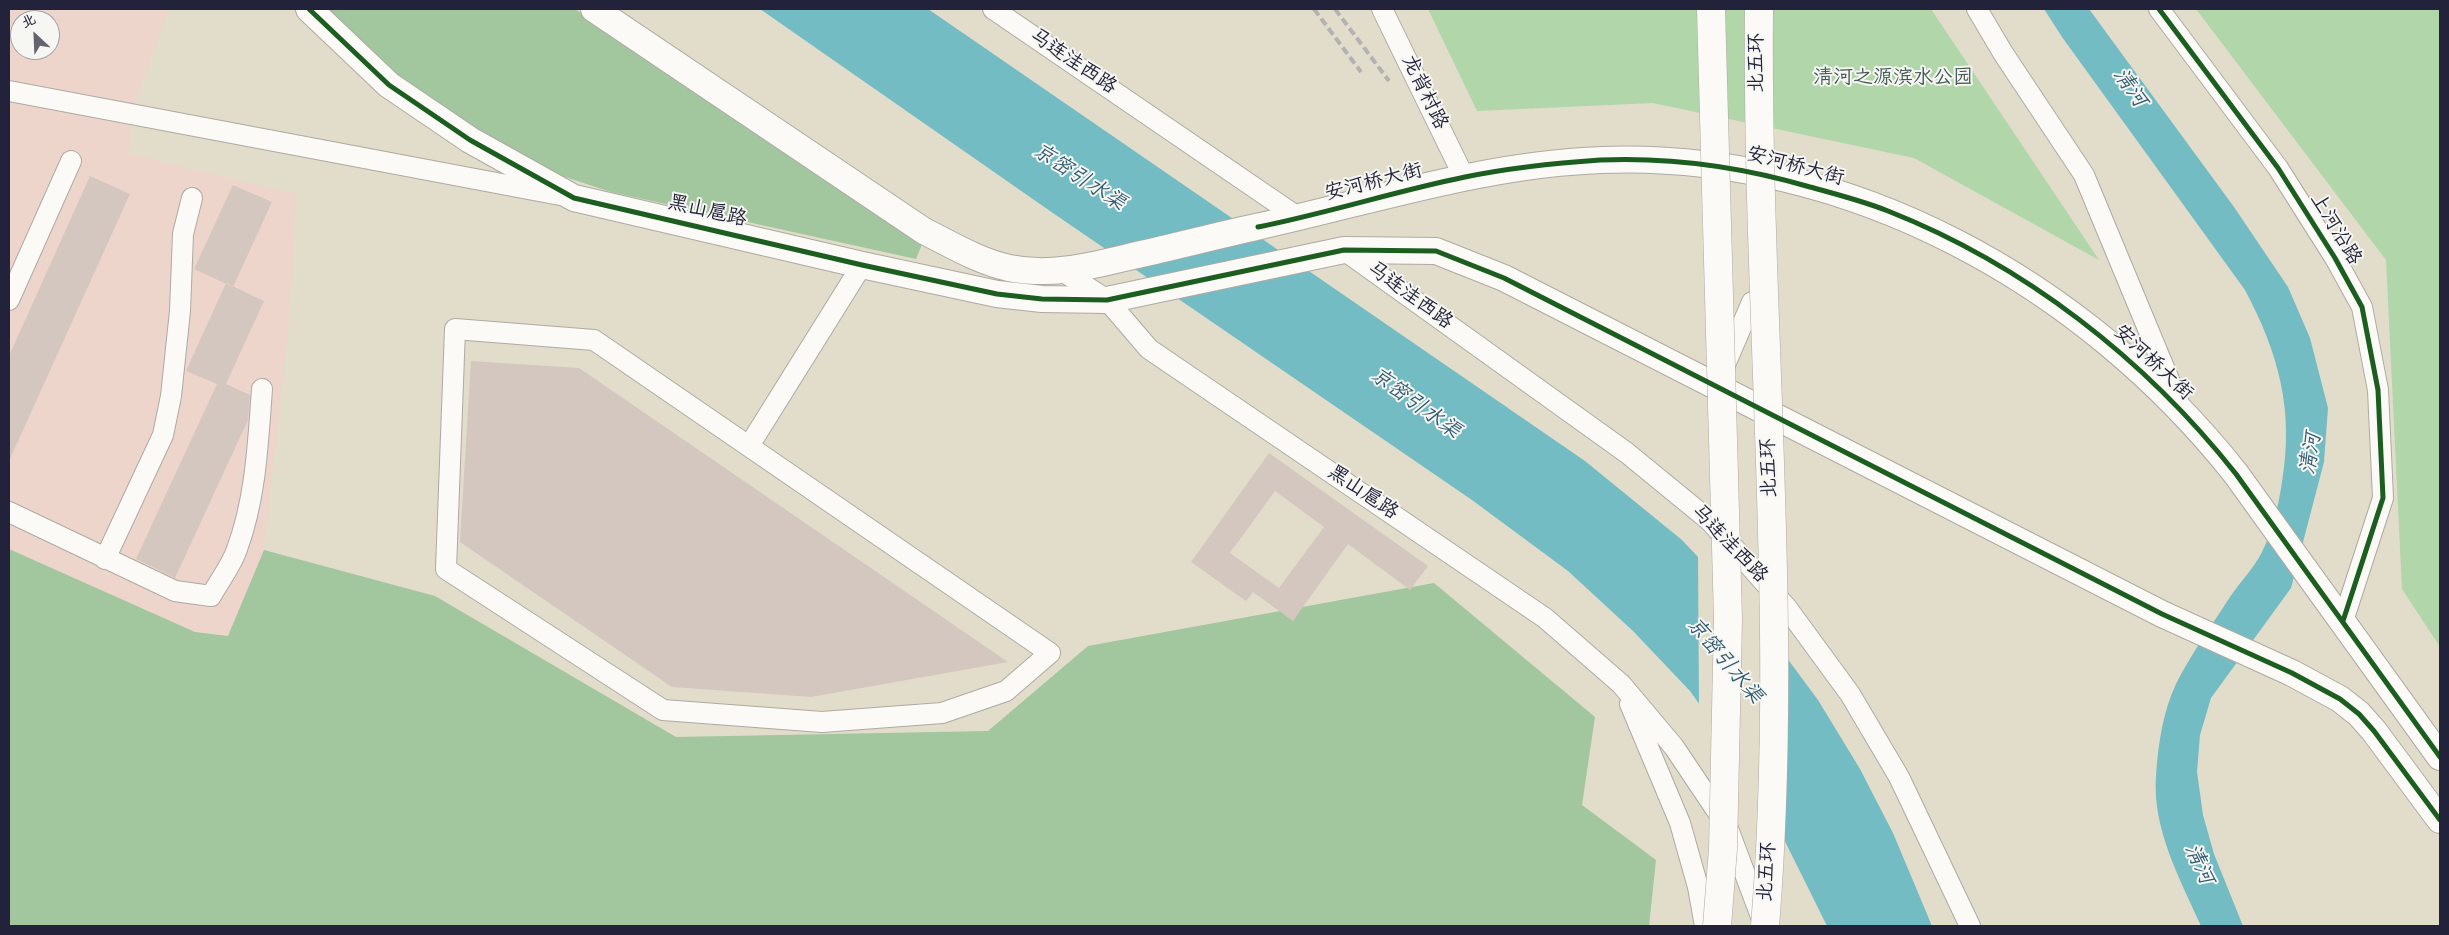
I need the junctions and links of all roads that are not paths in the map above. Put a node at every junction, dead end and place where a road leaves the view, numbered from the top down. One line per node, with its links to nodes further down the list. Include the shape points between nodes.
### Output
1 (309, 9): 13 (main road, 黑山扈路, via 389,85 470,140)
2 (594, 9): 17 (main road, via 924,231 970,255 1009,268)
3 (992, 9): 14 (street, 马连洼西路)
4 (1382, 9): 11 (street, 龙背村路)
5 (1711, 9): 32 (highway, bridge, via 1728,619 1723,839)
6 (1759, 9): 33 (highway, 北五环, bridge, via 1761,227 1771,465 1775,688 1771,849)
7 (1977, 9): 23 (street, via 2084,175)
8 (2159, 9): 27 (street, 上河沿路, via 2278,168 2362,307 2378,390 2383,498)
9 (9, 91): 13 (street)
10 (71, 161): 18 (street)
11 (1464, 177): 14 (main road, 安河桥大街); 23 (main road, 安河桥大街, via 1602,160 1706,164 1739,168 1880,208 1935,232 2007,270 2062,306 2092,329)
12 (192, 198): 26 (street, via 183,234 180,311 171,396 163,435)
13 (574, 198): 16 (main road, 黑山扈路)
14 (1299, 218): 17 (main road, 安河桥大街)
15 (1344, 250): 19 (main road, 黑山扈路); 21 (main road, via 1436,251 1504,278); 34 (street, 马连洼西路, via 1627,453 1710,521 1787,608 1850,694 1899,777)
16 (862, 265): 19 (main road, 黑山扈路, via 997,294 1042,299); 24 (street)
17 (1064, 272): 19 (street)
18 (9, 300)
19 (1107, 300): 28 (street, 黑山扈路, via 1149,349 1545,618)
20 (1752, 302): 21 (street)
21 (1716, 386): 30 (main road, via 2162,614 2292,673 2340,699 2374,731)
22 (262, 389): 26 (street, via 257,456 249,504 237,550 211,596 175,591)
23 (2182, 412): 27 (main road, 安河桥大街, via 2236,474)
24 (749, 446): 24 (street, via 594,340 456,329 446,569 664,710 822,722 942,713 1006,691 1050,653)
25 (9, 512): 26 (street)
26 (105, 559)
27 (2337, 612): 29 (main road)
28 (1622, 684): 31 (street, via 1680,823); 33 (street, 黑山扈路, via 1674,747 1727,826)
29 (2440, 757)
30 (2440, 820)
31 (1705, 926)
32 (1717, 926)
33 (1764, 926)
34 (1970, 926)

